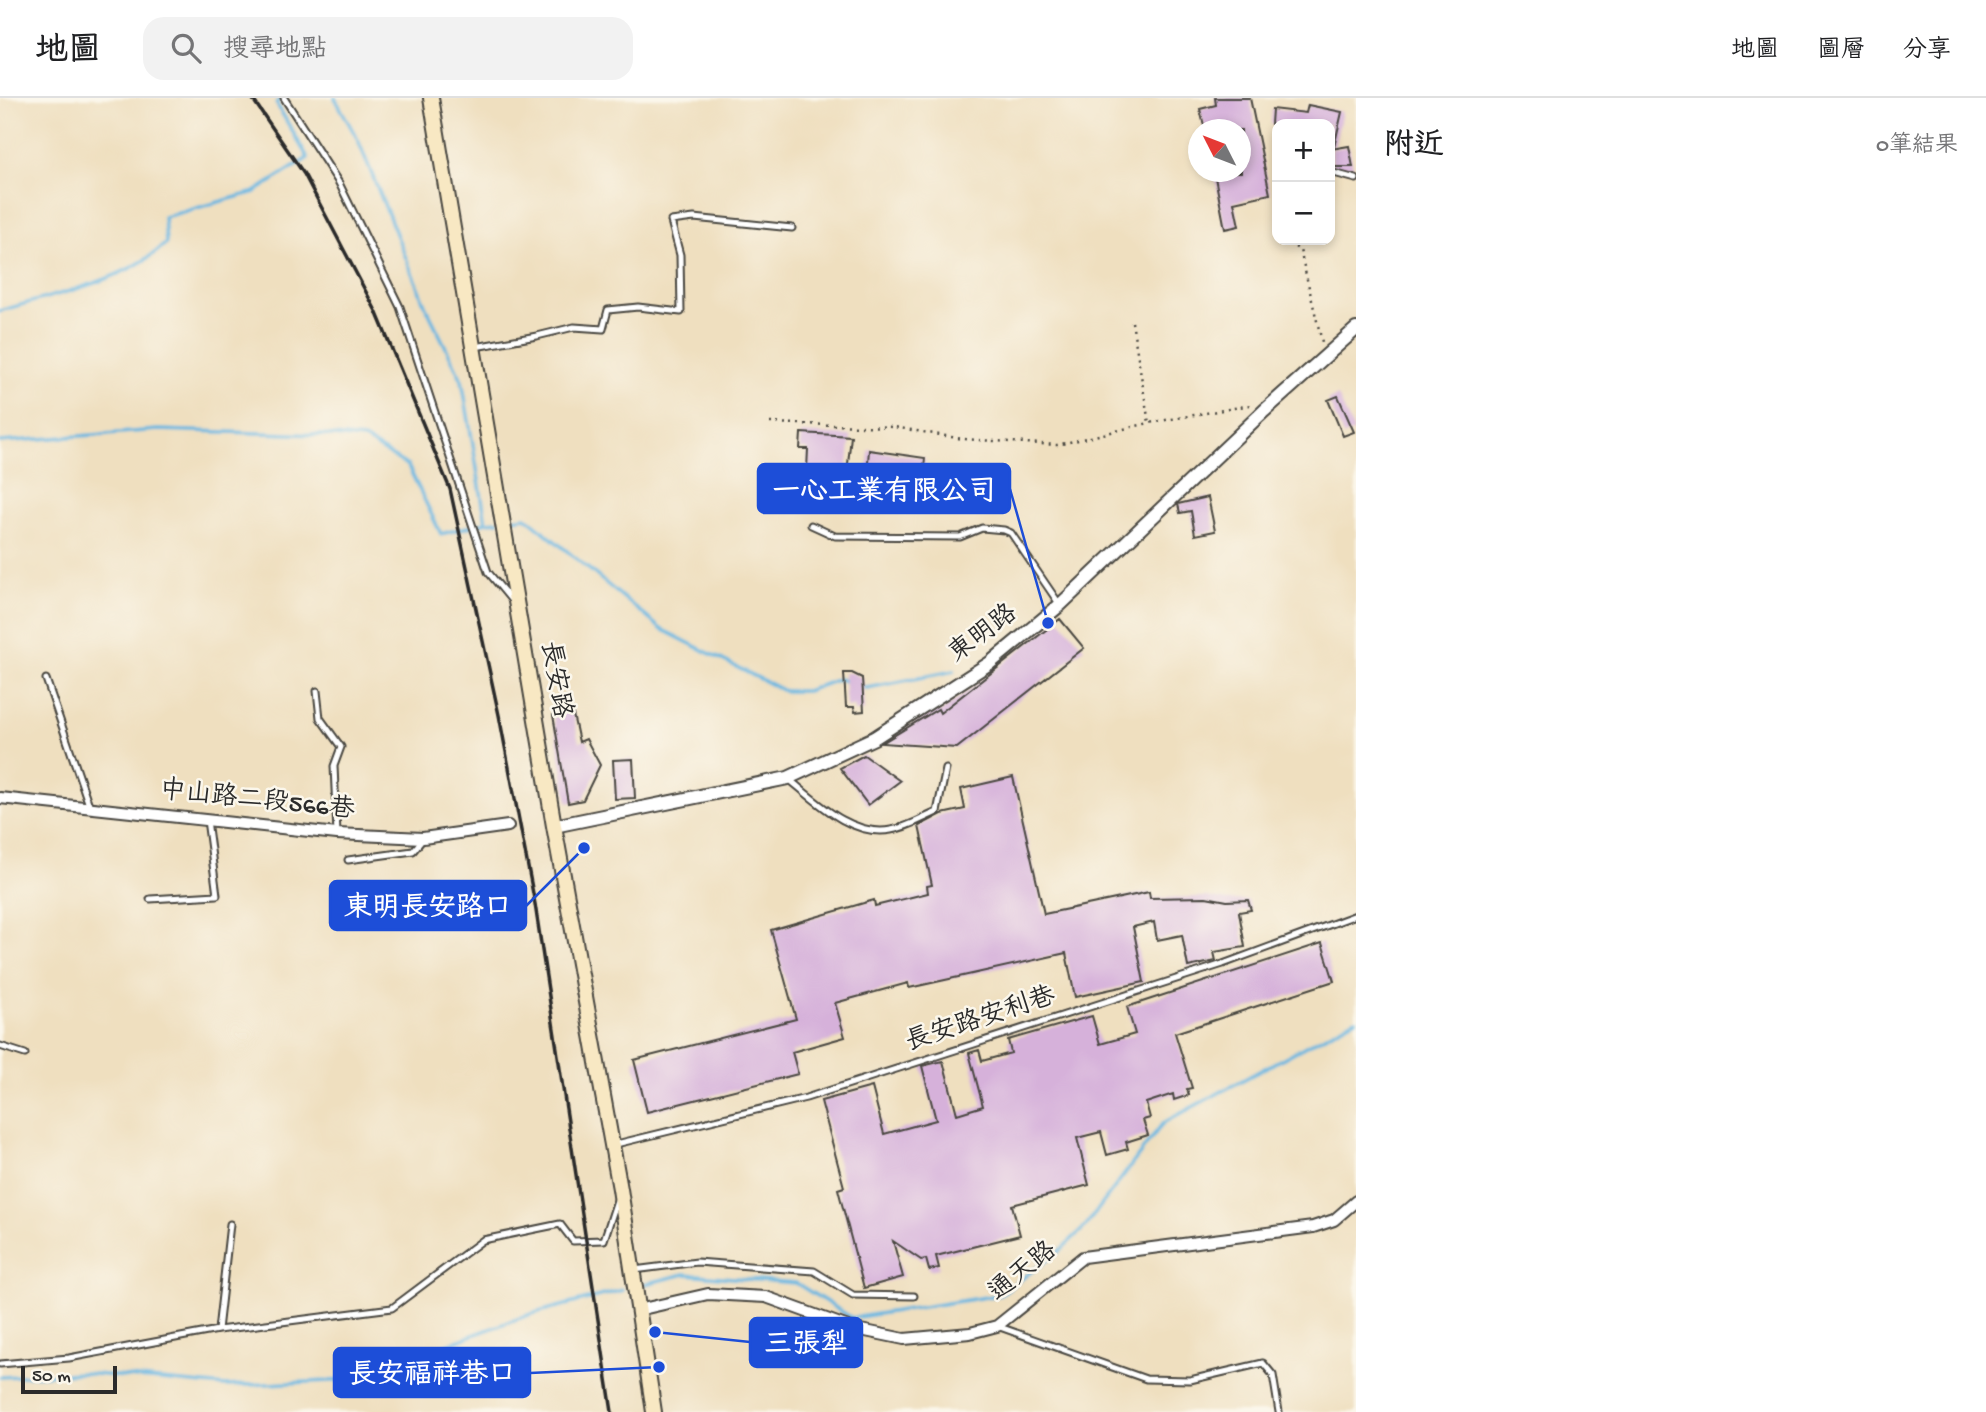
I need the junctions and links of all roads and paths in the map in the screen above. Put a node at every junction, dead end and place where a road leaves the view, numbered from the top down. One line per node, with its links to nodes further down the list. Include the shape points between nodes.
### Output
1 (284, 98): 16 (lane, via 338,183 400,307 488,572)
2 (431, 98): 9 (main road, 長安路)
3 (1335, 174): 4 (lane)
4 (1356, 179)
5 (792, 228): 9 (lane, via 694,218 671,221 680,255 681,312 638,307 608,310 603,329 573,327)
6 (1292, 245): 10 (path, via 1300,250)
7 (1132, 322): 13 (path)
8 (1356, 329): 10 (street, 東明路)
9 (472, 347): 16 (main road, 長安路)
10 (1325, 355): 11 (street, 東明路)
11 (1264, 411): 13 (path, via 1251,405); 15 (street, 東明路)
12 (771, 423): 13 (path, via 894,426 963,439 1057,445)
13 (1149, 423)
14 (811, 524): 15 (lane, via 835,536 960,537 982,528 1004,530)
15 (1060, 605): 20 (street, 東明路, via 990,663 874,738)
16 (517, 606): 25 (main road, 長安路)
17 (46, 679): 22 (lane)
18 (317, 691): 26 (lane, via 320,718 341,747 334,766)
19 (946, 769): 20 (lane, via 937,812 890,831 857,827 836,817)
20 (788, 778): 25 (street, 東明路)
21 (0, 798): 22 (street, 中山路二段566巷)
22 (90, 808): 23 (street, 中山路二段566巷)
23 (206, 820): 26 (street, 中山路二段566巷); 29 (lane, via 217,895)
24 (509, 826): 27 (street, 中山路二段566巷)
25 (554, 826): 33 (main road, 長安路)
26 (337, 834): 27 (street, 中山路二段566巷)
27 (423, 838): 28 (lane, via 413,851)
28 (348, 860)
29 (150, 899)
30 (1356, 915): 33 (lane, 長安路安利巷, via 1223,964 806,1098)
31 (0, 1046): 32 (lane)
32 (25, 1054)
33 (612, 1145): 34 (main road, 長安路)
34 (620, 1189): 37 (main road, 長安路); 41 (lane, via 604,1240 573,1241 560,1224 483,1240 392,1308)
35 (1356, 1200): 40 (street, 通天路, via 1334,1220 1313,1227 1083,1257)
36 (230, 1224): 41 (lane)
37 (631, 1270): 38 (lane, via 697,1262 814,1271 853,1295); 39 (main road)
38 (914, 1296)
39 (638, 1310): 40 (street, 通天路, via 708,1294 766,1297 851,1328 904,1339); 43 (main road)
40 (998, 1326): 44 (lane, via 1146,1379 1190,1380 1263,1363 1273,1374)
41 (219, 1330): 42 (lane, via 69,1358)
42 (0, 1364)
43 (654, 1412)
44 (1279, 1412)

